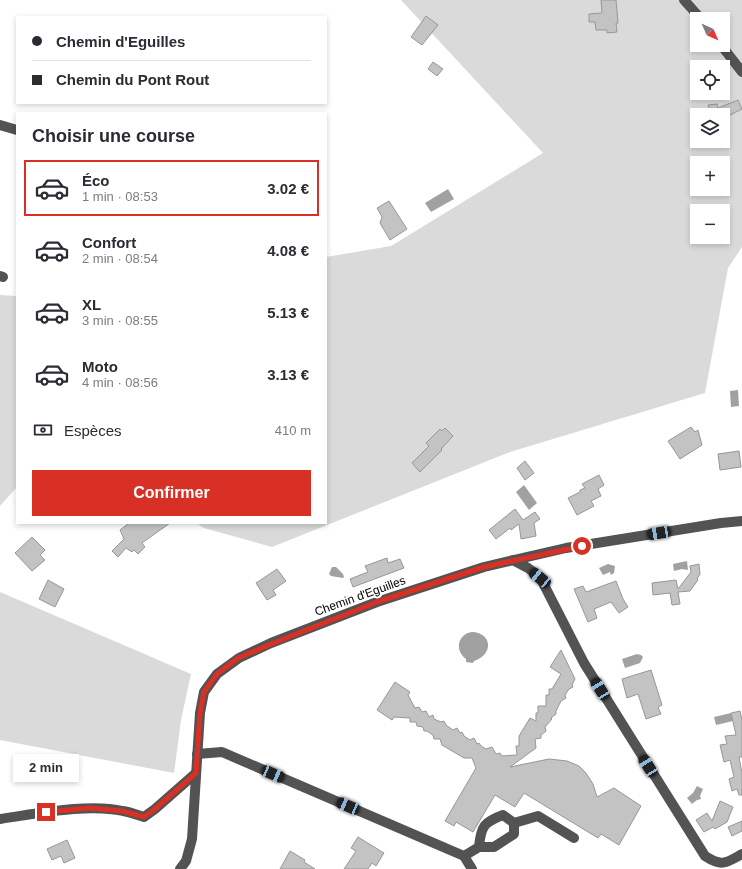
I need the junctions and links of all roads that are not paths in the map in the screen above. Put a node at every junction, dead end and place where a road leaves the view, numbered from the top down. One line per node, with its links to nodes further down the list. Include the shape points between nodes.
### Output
1 (684, 0): 2 (street)
2 (695, 12)
3 (726, 52): 4 (street)
4 (742, 72)
5 (0, 125): 6 (street)
6 (16, 130)
7 (742, 521): 8 (street, Chemin d'Eguilles, via 566,548)
8 (513, 560): 9 (street, Chemin d'Eguilles, via 377,602 238,658 217,674 204,692); 15 (street, via 540,578 584,663 705,856 715,863 725,863)
9 (197, 754): 10 (street, Chemin d'Eguilles); 16 (street, via 222,752)
10 (196, 773): 11 (street, via 144,817 122,811 90,808); 17 (street, Chemin d'Eguilles, via 192,839 186,861)
11 (0, 819)
12 (514, 824): 13 (street, via 538,816); 14 (street, via 514,834 501,843 494,847); 14 (street, via 504,815 489,820 480,831)
13 (574, 838)
14 (480, 847): 16 (street)
15 (742, 854)
16 (464, 856): 18 (street)
17 (180, 869)
18 (472, 869)

